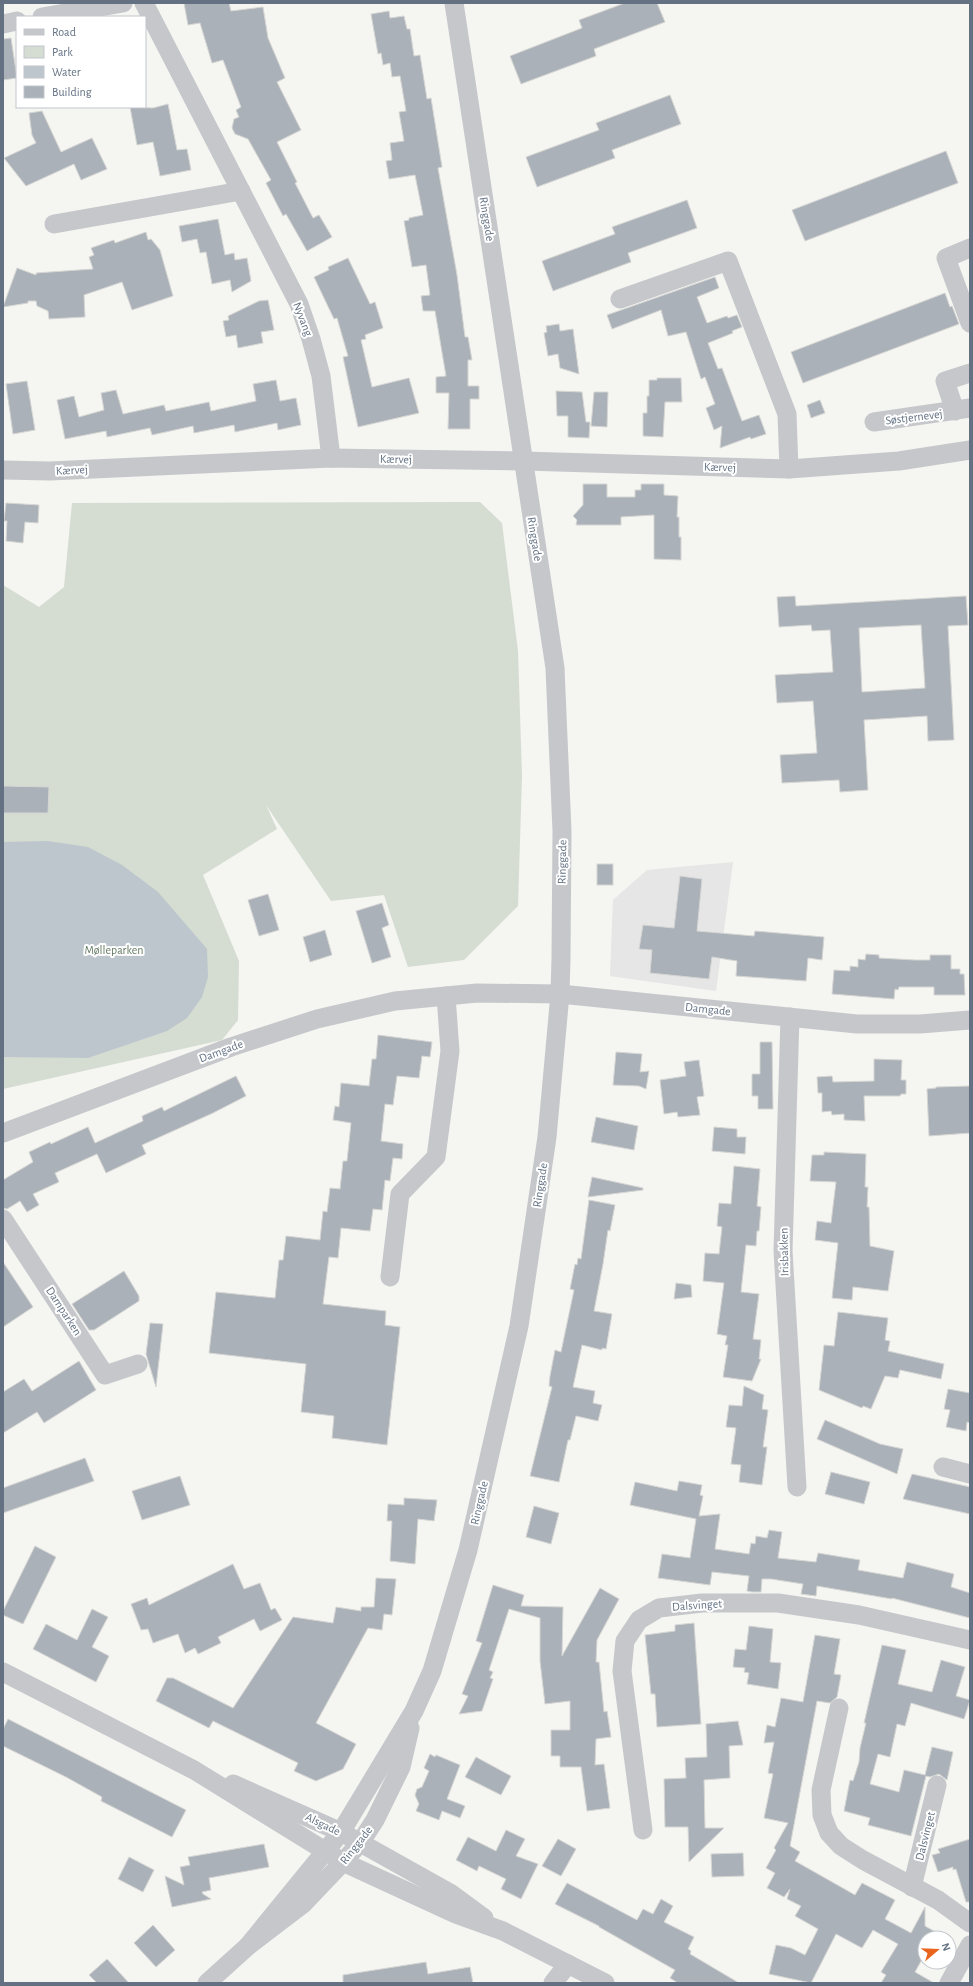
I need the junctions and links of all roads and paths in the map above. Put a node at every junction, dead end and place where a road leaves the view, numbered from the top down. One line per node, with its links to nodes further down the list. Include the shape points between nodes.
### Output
1 (123, 3): 4 (street)
2 (144, 3): 7 (street, Nyvang)
3 (454, 3): 17 (street, Ringgade)
4 (48, 16)
5 (16, 21): 6 (street)
6 (3, 24)
7 (241, 190): 8 (street); 16 (street, Nyvang, via 299,304 311,339 321,376)
8 (54, 224)
9 (970, 248): 11 (street, via 946,258)
10 (620, 299): 18 (street, via 728,261 787,414)
11 (970, 323)
12 (970, 372): 13 (street, Søstjernevej, via 945,382)
13 (962, 410): 14 (street, Søstjernevej)
14 (874, 422)
15 (970, 450): 18 (street, Kærvej, via 899,461)
16 (331, 458): 17 (street, Kærvej); 19 (street, Kærvej, via 50,471)
17 (524, 461): 18 (street, Kærvej); 20 (street, Ringgade, via 554,668 562,831)
18 (789, 469)
19 (3, 470)
20 (560, 994): 21 (street, Damgade, via 477,993); 22 (street, Damgade); 34 (street, Ringgade, via 548,1137 519,1326 468,1550 432,1671)
21 (446, 996): 24 (street, Damgade, via 395,1001 317,1019 231,1047); 26 (street, via 450,1051 436,1156 400,1194)
22 (790, 1017): 23 (street, Damgade, via 857,1024 920,1024); 30 (street, Irisbakken, via 783,1251)
23 (970, 1020)
24 (3, 1133)
25 (3, 1219): 27 (street, Damparken, via 105,1375)
26 (390, 1277)
27 (138, 1364)
28 (943, 1467): 29 (street)
29 (970, 1474)
30 (798, 1487)
31 (970, 1640): 37 (street, Dalsvinget, via 859,1615 778,1603 702,1603 659,1608 639,1620 624,1641 622,1671)
32 (3, 1672): 35 (street, Alsgade)
33 (839, 1708): 42 (street, via 821,1790 822,1815 829,1833 841,1846)
34 (414, 1711): 38 (street, Ringgade); 39 (street, Ringgade, via 401,1767 375,1820)
35 (194, 1770): 38 (street, Alsgade, via 241,1786); 40 (street, Alsgade)
36 (937, 1785): 42 (street, Dalsvinget)
37 (643, 1830)
38 (341, 1832): 39 (street, Alsgade); 40 (street, Ringgade)
39 (360, 1843): 41 (street, Ringgade); 44 (street, Alsgade, via 450,1893)
40 (324, 1851): 41 (street, Alsgade); 46 (street, Ringgade)
41 (343, 1862): 44 (street, Alsgade, via 456,1914); 46 (street, Ringgade, via 303,1904)
42 (912, 1887): 43 (street, via 938,1900)
43 (970, 1923)
44 (504, 1932): 47 (street, Alsgade)
45 (970, 1945): 51 (street)
46 (248, 1946): 48 (street, Ringgade)
47 (568, 1964): 49 (street); 50 (street, Alsgade)
48 (207, 1983)
49 (553, 1983)
50 (605, 1983)
51 (950, 1983)

